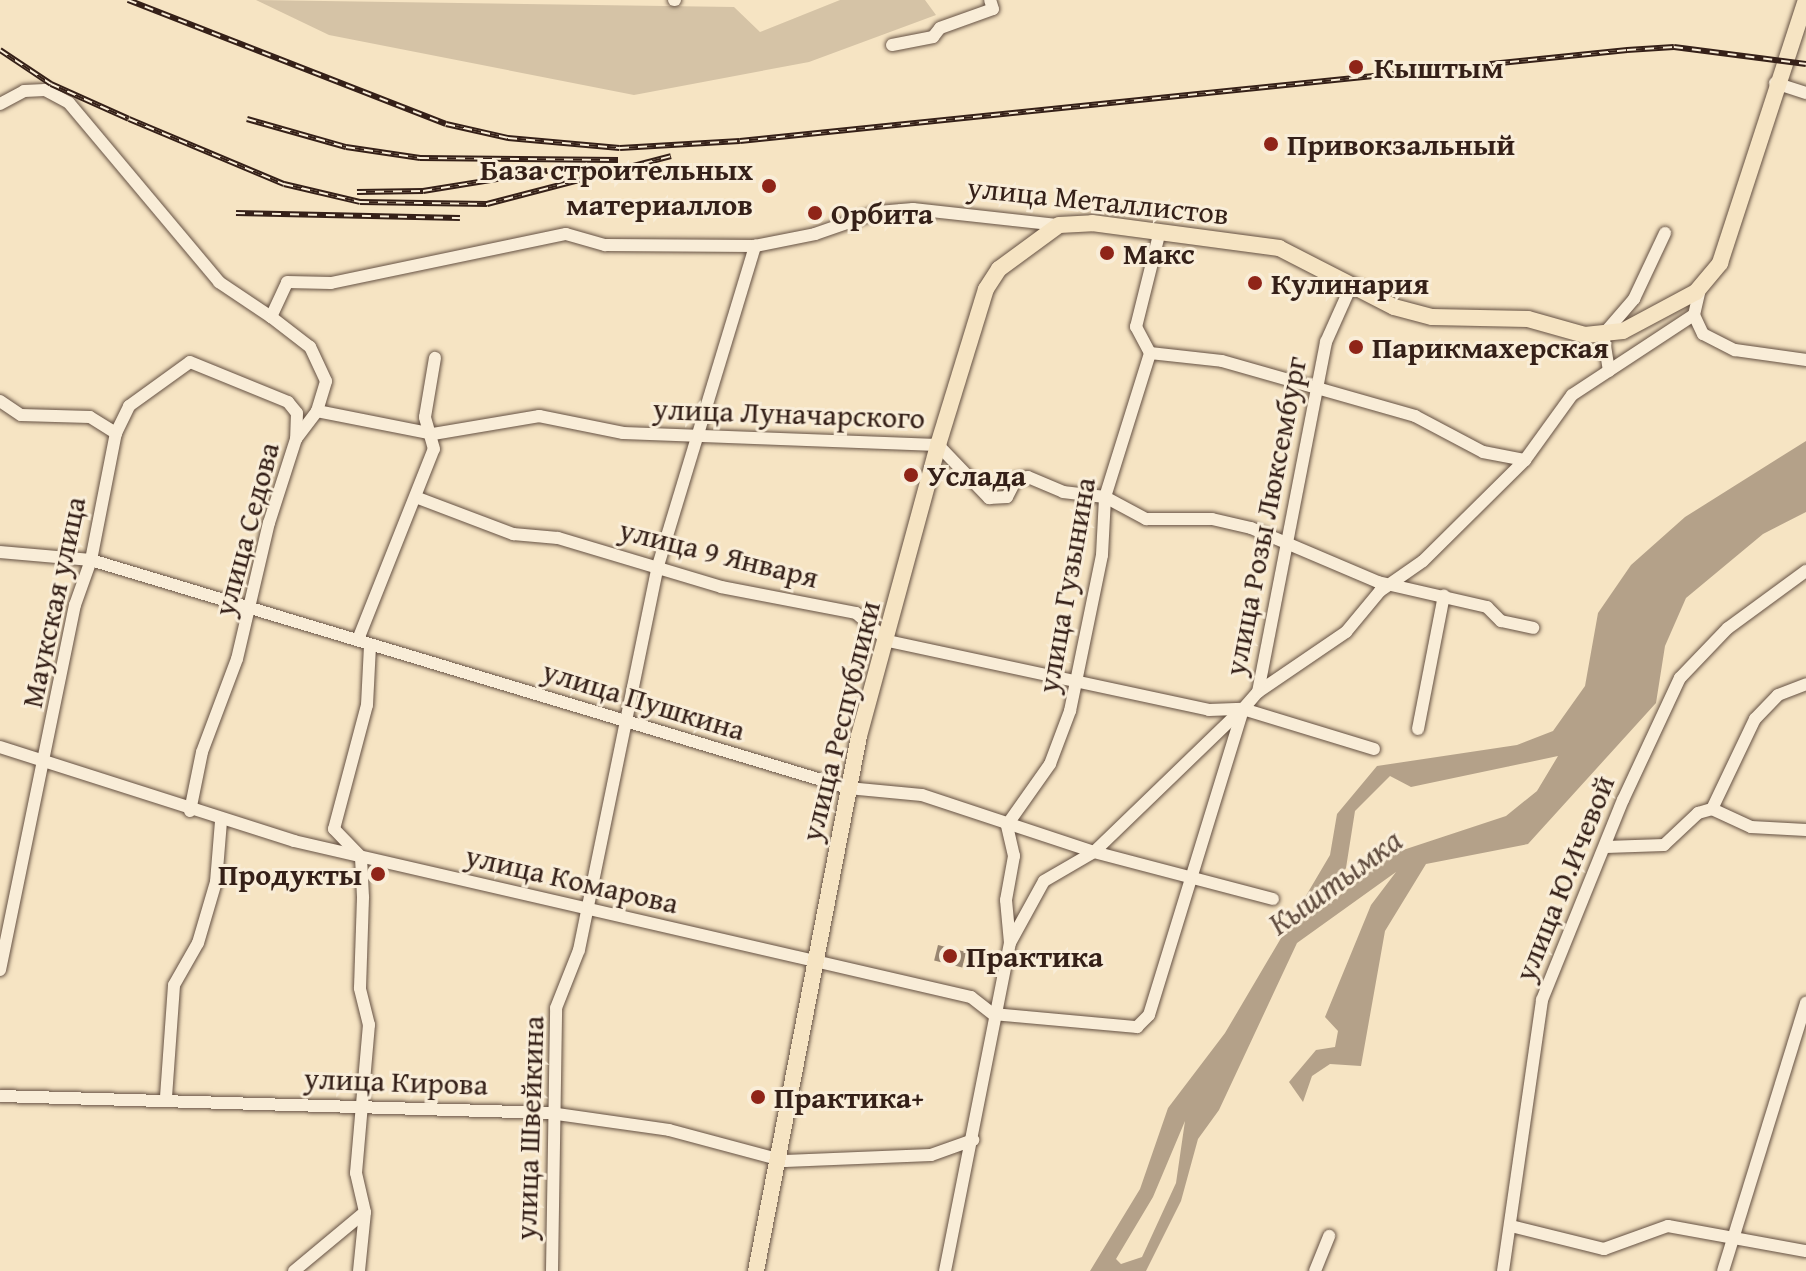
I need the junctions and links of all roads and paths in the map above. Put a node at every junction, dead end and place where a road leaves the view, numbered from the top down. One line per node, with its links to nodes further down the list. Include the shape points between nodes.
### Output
1 (990, 0): 3 (street, via 993,9 940,28 933,37)
2 (1806, 0): 4 (main road)
3 (892, 45)
4 (1775, 83): 5 (street); 12 (main road, via 1731,241)
5 (1806, 93)
6 (0, 104): 14 (street, улица Седова, via 24,91 45,90 69,103 219,282)
7 (1059, 225): 8 (main road, улица Металлистов); 10 (street, улица Металлистов, via 913,209 878,212 815,234); 28 (main road, улица Республики, via 1014,252 986,289)
8 (1160, 231): 11 (main road, улица Металлистов, via 1279,248); 16 (street, via 1136,327)
9 (1665, 233): 15 (street, via 1634,299)
10 (755, 246): 14 (street, улица Металлистов, via 714,249 651,240 605,245 566,234 331,283 287,282); 25 (street, улица Швейкина)
11 (1352, 284): 15 (main road, улица Металлистов, via 1432,317 1528,319); 21 (street, улица Розы Люксембург, via 1326,342)
12 (1700, 289): 13 (street); 15 (main road)
13 (1694, 315): 17 (street); 19 (street, via 1703,334 1735,350)
14 (271, 317): 23 (street, улица Седова, via 310,347 326,381)
15 (1606, 340): 17 (street); 20 (street)
16 (1150, 353): 21 (street, via 1222,361); 30 (street, улица Гузынина)
17 (1641, 353): 20 (street)
18 (435, 358): 26 (street, via 425,417)
19 (1806, 360)
20 (1609, 371): 29 (street, via 1572,395)
21 (1317, 388): 29 (street, via 1415,416 1483,452); 32 (street, улица Розы Люксембург)
22 (0, 401): 24 (street, via 21,415 90,417)
23 (317, 411): 26 (street, улица Луначарского); 27 (street, улица Седова)
24 (116, 433): 27 (street, via 146,389 190,362 288,402 297,413); 34 (street, Маукская улица)
25 (698, 433): 26 (street, улица Луначарского, via 623,433 539,416); 28 (street, улица Луначарского, via 760,441 895,438); 35 (street, улица Швейкина)
26 (433, 434): 31 (street)
27 (296, 439): 39 (street, улица Седова)
28 (938, 445): 30 (street, улица Луначарского, via 989,498 1007,497 1016,479 1028,477 1063,492); 42 (main road, улица Республики)
29 (1525, 460): 37 (street, via 1423,561)
30 (1105, 497): 32 (street, улица Луначарского, via 1146,519 1212,519 1251,528); 44 (street, улица Гузынина, via 1102,555)
31 (418, 498): 35 (street, улица 9 Января, via 513,534 558,538); 41 (street, via 393,544)
32 (1282, 545): 37 (street, улица Луначарского, via 1378,582); 46 (street, улица Розы Люксембург)
33 (0, 552): 34 (street, улица Пушкина)
34 (91, 560): 39 (street, улица Пушкина); 52 (street, Маукская улица, via 75,605)
35 (657, 569): 42 (street, улица 9 Января, via 856,613); 48 (street, улица Швейкина, via 644,654)
36 (1806, 571): 59 (street, улица Ю.Ичевой, via 1728,628 1680,678)
37 (1394, 581): 38 (street, улица Луначарского); 46 (street, via 1346,632)
38 (1444, 595): 40 (street, улица Луначарского, via 1487,607 1501,621); 49 (street)
39 (252, 604): 41 (street, улица Пушкина); 55 (street, улица Седова, via 202,752)
40 (1533, 628)
41 (359, 637): 43 (street, улица Пушкина)
42 (888, 641): 44 (street, улица 9 Января); 53 (main road, улица Республики)
43 (370, 645): 48 (street, улица Пушкина); 61 (street, via 367,705 334,829)
44 (1075, 681): 47 (street, улица 9 Января, via 1209,710); 57 (street, улица Гузынина, via 1050,764)
45 (1806, 684): 54 (street, via 1778,695 1755,719)
46 (1258, 692): 47 (street, улица Розы Люксембург)
47 (1243, 709): 51 (street, улица 9 Января); 60 (street); 62 (street, улица Розы Люксембург)
48 (622, 720): 53 (street, улица Пушкина); 64 (street, улица Швейкина)
49 (1418, 729)
50 (0, 747): 52 (street, улица Комарова)
51 (1374, 749)
52 (46, 762): 55 (street, улица Комарова); 65 (street, Маукская улица)
53 (848, 788): 57 (street, улица Пушкина, via 922,795); 67 (main road, улица Республики)
54 (1712, 809): 58 (street, via 1751,827); 59 (street, via 1698,813 1664,845)
55 (190, 811): 56 (street, улица Комарова)
56 (221, 821): 61 (street, улица Комарова); 73 (street, via 216,882 198,943 174,985)
57 (1007, 825): 60 (street, улица Пушкина); 66 (street, via 1014,856 1006,900)
58 (1806, 830)
59 (1606, 847): 79 (street, улица Ю.Ичевой, via 1542,1000 1525,1084)
60 (1094, 852): 62 (street, улица Пушкина); 66 (street, via 1044,881)
61 (361, 857): 64 (street, улица Комарова); 74 (street, via 360,988 369,1025)
62 (1194, 877): 63 (street, улица Пушкина); 71 (street, улица Розы Люксембург, via 1149,1015)
63 (1273, 899)
64 (584, 907): 67 (street, улица Комарова); 75 (street, улица Швейкина, via 579,950 556,1008)
65 (4, 924): 68 (street, Маукская улица)
66 (1010, 943): 70 (street)
67 (815, 965): 70 (street, улица Комарова, via 971,997); 77 (main road, улица Республики)
68 (0, 970)
69 (1806, 1003): 81 (street)
70 (993, 1014): 71 (street, улица Комарова); 76 (street)
71 (1137, 1027)
72 (0, 1096): 73 (street, улица Кирова)
73 (166, 1097): 74 (street, улица Кирова)
74 (359, 1106): 75 (street, улица Кирова); 78 (street, via 356,1173)
75 (550, 1113): 77 (street, улица Кирова, via 669,1130); 85 (street, улица Швейкина)
76 (973, 1140): 77 (street, улица Кирова, via 931,1155); 87 (street)
77 (778, 1159): 86 (main road, улица Республики)
78 (365, 1212): 83 (street); 84 (street)
79 (1511, 1226): 81 (street, via 1604,1249 1668,1226); 89 (street, улица Ю.Ичевой)
80 (1329, 1236): 88 (street)
81 (1731, 1240): 82 (street); 90 (street)
82 (1806, 1251)
83 (294, 1271)
84 (359, 1271)
85 (552, 1271)
86 (756, 1271)
87 (945, 1271)
88 (1315, 1271)
89 (1503, 1271)
90 (1723, 1271)

